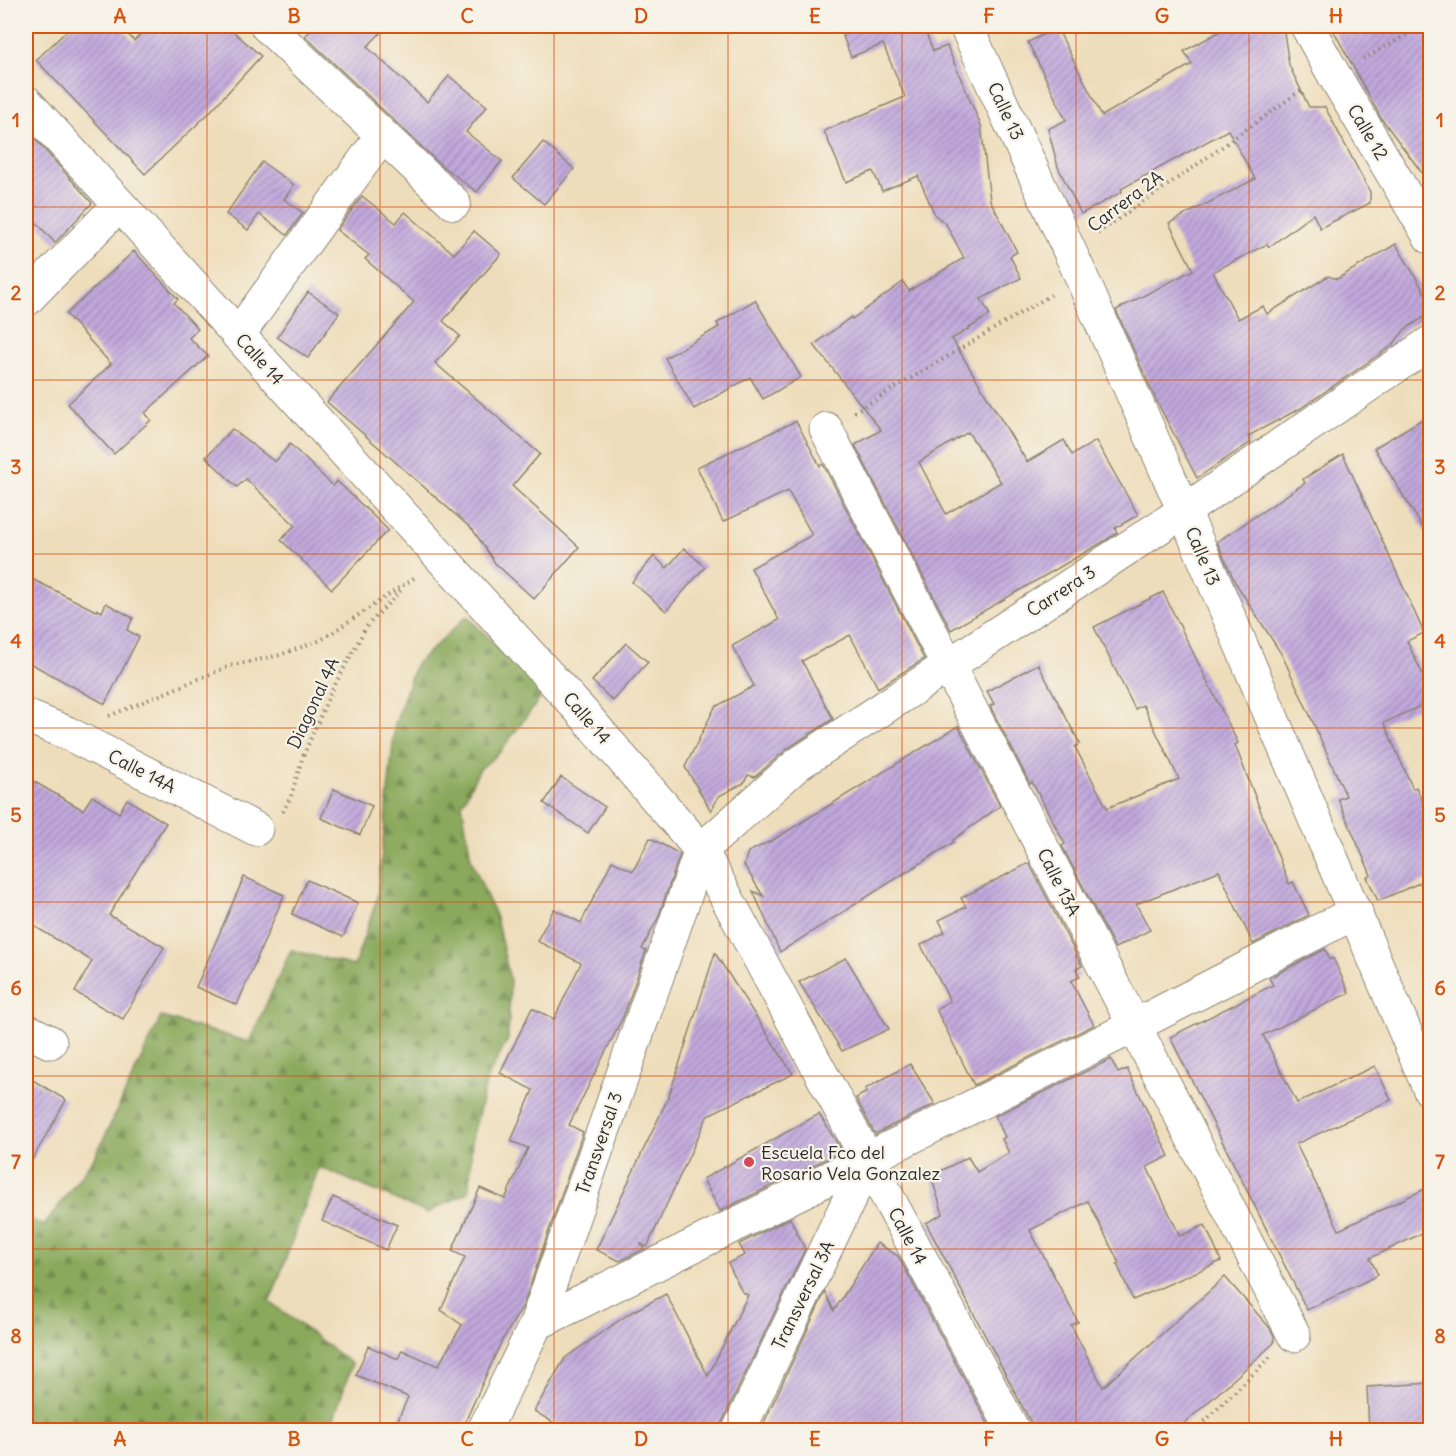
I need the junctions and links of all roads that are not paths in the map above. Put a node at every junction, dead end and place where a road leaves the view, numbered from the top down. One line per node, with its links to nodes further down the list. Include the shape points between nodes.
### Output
1 (267, 26): 5 (street)
2 (966, 26): 13 (street, Calle 13)
3 (1307, 26): 8 (street, Calle 12)
4 (26, 102): 7 (street, Calle 14)
5 (382, 136): 6 (street); 10 (street)
6 (454, 203)
7 (119, 205): 9 (street); 10 (street, Calle 14)
8 (1431, 237)
9 (26, 300)
10 (238, 335): 17 (street, Calle 14, via 581,711)
11 (1431, 343): 13 (street, Carrera 3)
12 (826, 429): 14 (street, Calle 13A)
13 (1184, 511): 14 (street, Carrera 3); 18 (street, Calle 13)
14 (948, 666): 17 (street, Carrera 3, via 798,764); 19 (street, Calle 13A)
15 (26, 716): 16 (street, Calle 14A)
16 (256, 829)
17 (701, 850): 21 (street, Calle 14); 22 (street, Transversal 3)
18 (1356, 912): 19 (street); 20 (street, Calle 13)
19 (1134, 1026): 21 (street); 23 (street, Calle 13A)
20 (1431, 1090)
21 (868, 1160): 22 (street); 25 (street, Transversal 3A); 26 (street, Calle 14)
22 (536, 1324): 24 (street, Transversal 3)
23 (1294, 1335)
24 (484, 1431)
25 (739, 1431)
26 (1013, 1431)

